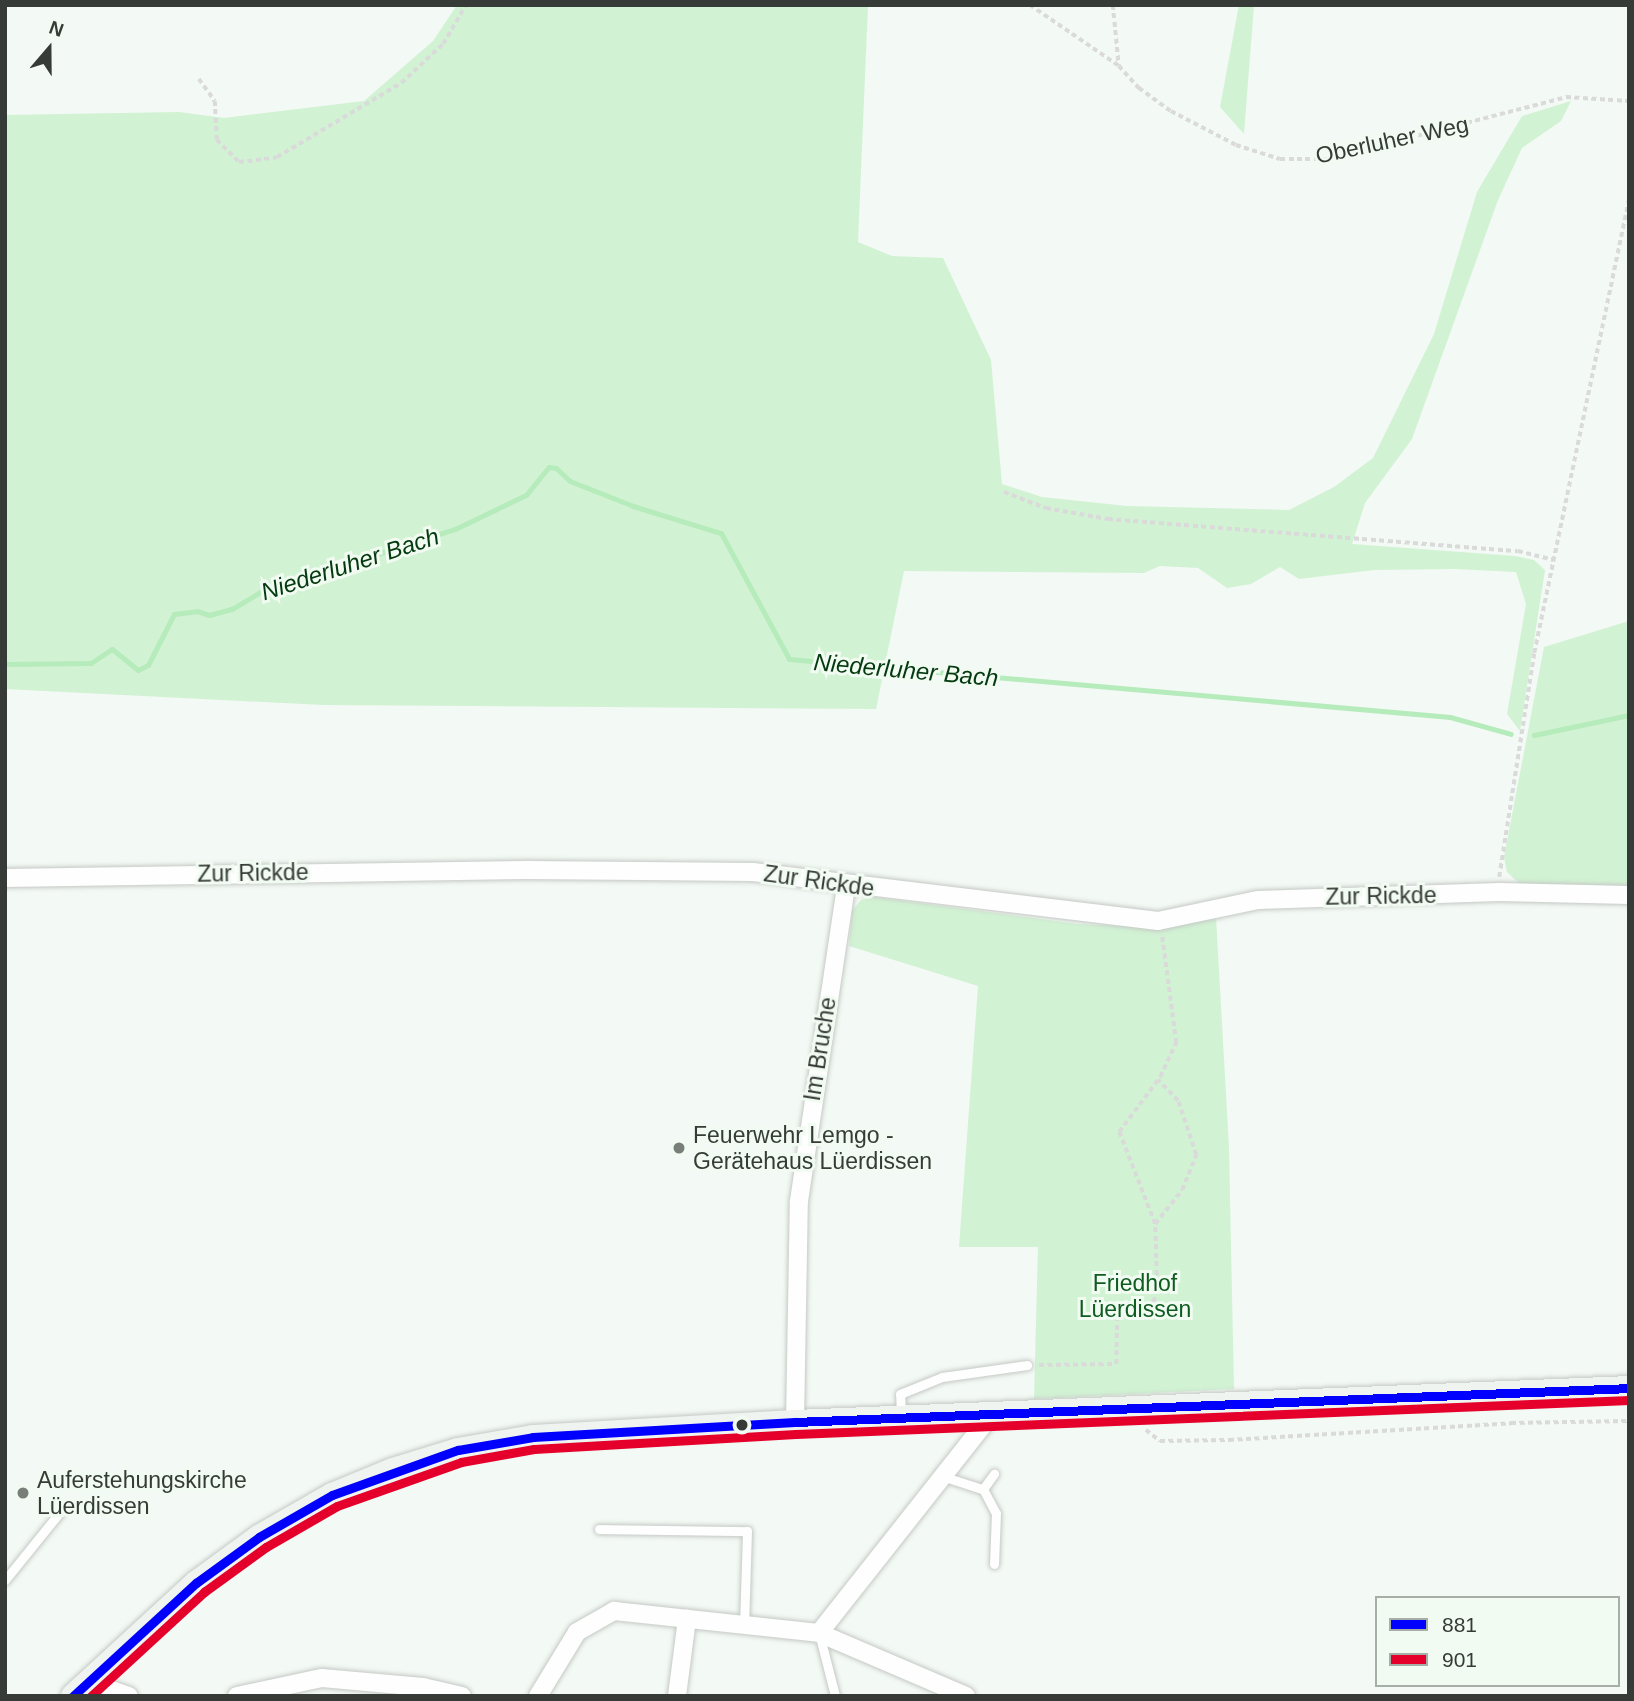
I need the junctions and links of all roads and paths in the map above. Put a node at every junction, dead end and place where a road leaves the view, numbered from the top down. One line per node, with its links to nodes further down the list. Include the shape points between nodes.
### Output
1 (466, 5): 5 (path, via 443,44 401,83 277,157 239,162 217,139 215,101)
2 (1030, 5): 4 (path, Oberluher Weg)
3 (1114, 5): 4 (path)
4 (1119, 66): 6 (path, Oberluher Weg, via 1139,88 1171,111 1237,145 1280,159 1327,159 1566,97)
5 (199, 79)
6 (1629, 101)
7 (1629, 198): 9 (path)
8 (1004, 492): 9 (path, via 1046,508 1108,519 1518,551)
9 (1554, 560): 12 (path, via 1509,794)
10 (5, 878): 11 (street, Zur Rickde, via 753,872)
11 (846, 886): 14 (street, Zur Rickde); 23 (street, Im Bruche, via 799,1201)
12 (1499, 892): 13 (street, Zur Rickde); 14 (street, Zur Rickde, via 1258,900)
13 (1629, 895)
14 (1158, 921): 15 (path, via 1176,1043)
15 (1157, 1080): 16 (path, via 1119,1132); 16 (path, via 1178,1101 1196,1155 1182,1190)
16 (1155, 1224): 17 (path, via 1157,1292 1153,1302 1117,1317 1115,1364)
17 (1027, 1365): 21 (lane, via 942,1377 900,1394)
18 (1629, 1388): 19 (main road)
19 (1122, 1410): 20 (main road); 22 (path, via 1160,1441)
20 (991, 1415): 21 (main road); 25 (street)
21 (901, 1419): 23 (main road)
22 (1629, 1421)
23 (795, 1422): 34 (main road, via 533,1437 458,1450 393,1470 332,1495 259,1537 196,1583)
24 (994, 1474): 26 (lane)
25 (945, 1477): 26 (lane); 33 (street)
26 (983, 1489): 29 (lane, via 996,1513)
27 (59, 1513): 30 (lane)
28 (599, 1529): 32 (lane, via 747,1531)
29 (994, 1563)
30 (5, 1580)
31 (687, 1619): 32 (street); 38 (street, via 614,1611 577,1632); 39 (street)
32 (744, 1626): 33 (street)
33 (819, 1633): 40 (lane); 41 (street)
34 (81, 1689): 35 (street)
35 (129, 1696)
36 (237, 1696): 37 (street, via 322,1678 423,1687)
37 (462, 1696)
38 (538, 1696)
39 (677, 1696)
40 (835, 1696)
41 (966, 1696)

